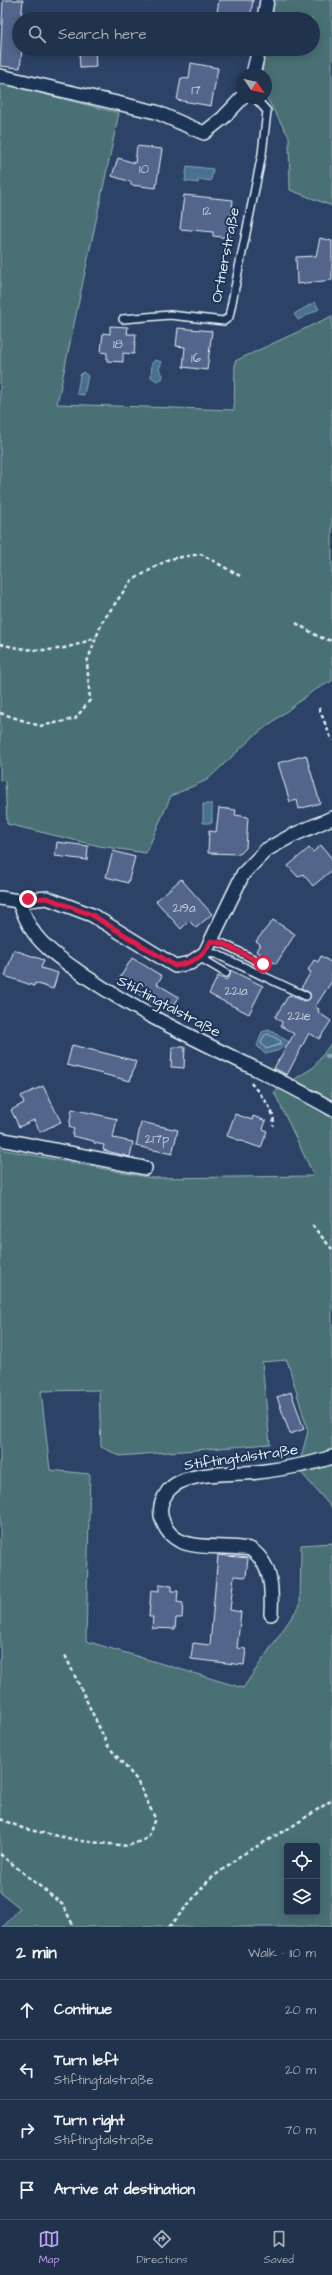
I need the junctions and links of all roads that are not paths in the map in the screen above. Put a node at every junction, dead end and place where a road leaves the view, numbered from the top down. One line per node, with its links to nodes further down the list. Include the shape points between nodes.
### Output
1 (267, 0): 2 (street)
2 (265, 12)
3 (257, 56): 4 (street)
4 (254, 68)
5 (0, 76): 6 (street, via 156,112 204,133)
6 (236, 104)
7 (260, 104): 8 (lane, Ortnerstraße, via 267,112 262,154 229,317 224,321 170,315)
8 (123, 320)
9 (332, 818): 12 (street, via 266,850 243,874)
10 (0, 898): 11 (street)
11 (18, 900): 13 (street, via 47,898 92,915 175,966 190,963); 17 (street, Stiftingtalstraße, via 34,933 54,954 110,994)
12 (211, 941): 13 (street); 14 (lane, via 224,944)
13 (202, 955): 15 (lane); 16 (lane, via 216,954)
14 (263, 964)
15 (226, 973)
16 (306, 996)
17 (332, 1109)
18 (0, 1139): 19 (street)
19 (145, 1168)
20 (332, 1457): 21 (street, Stiftingtalstraße, via 282,1469 195,1478 172,1486 163,1499 160,1514 165,1527 176,1539 195,1547 225,1545 251,1549 262,1562 272,1583)
21 (271, 1614)

